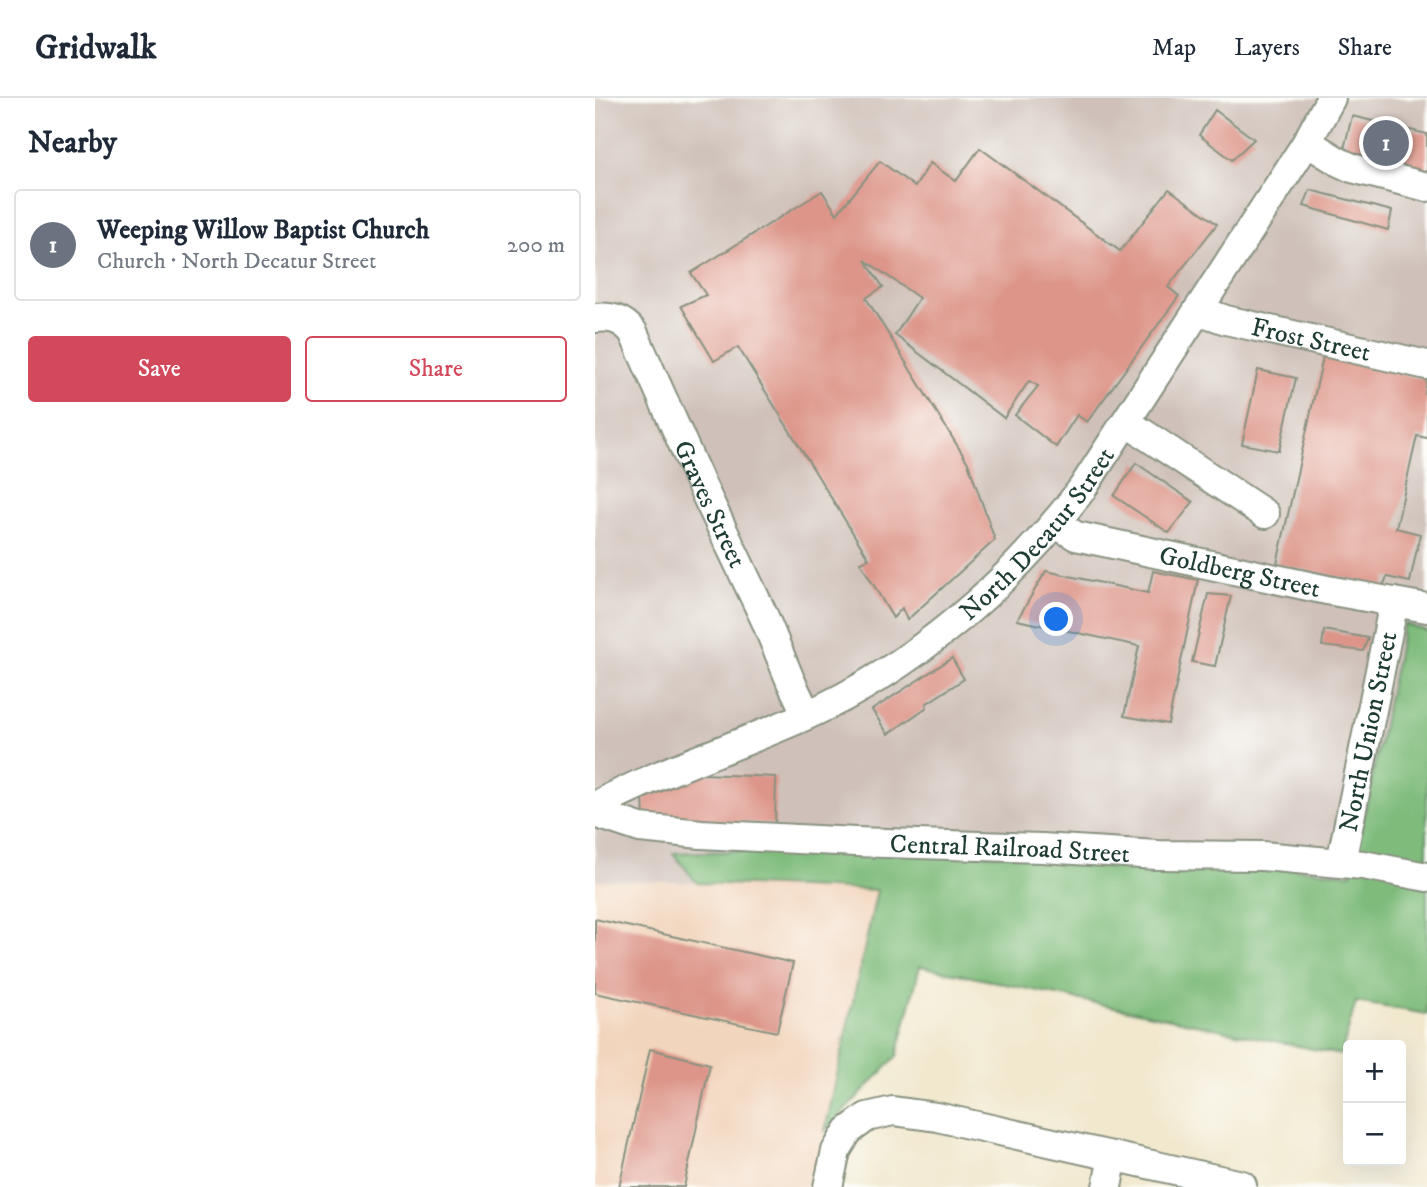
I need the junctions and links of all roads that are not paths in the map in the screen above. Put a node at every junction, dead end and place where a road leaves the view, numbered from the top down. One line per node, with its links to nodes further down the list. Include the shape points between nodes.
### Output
1 (1331, 98): 2 (street, North Decatur Street)
2 (1307, 142): 3 (street, via 1352,168); 4 (street, North Decatur Street)
3 (1427, 187)
4 (1198, 310): 6 (street, Frost Street); 7 (street, North Decatur Street)
5 (595, 318): 12 (street, Graves Street, via 614,318 633,332)
6 (1427, 365)
7 (1126, 422): 8 (street); 9 (street, North Decatur Street)
8 (1265, 514)
9 (1056, 524): 10 (street, Goldberg Street, via 1076,536); 12 (street, North Decatur Street, via 968,611 886,672)
10 (1394, 603): 11 (street, Goldberg Street); 15 (street, North Union Street)
11 (1427, 608)
12 (807, 715): 13 (street, North Decatur Street)
13 (595, 806)
14 (595, 813): 15 (street, Central Railroad Street, via 640,828 701,834)
15 (1341, 863): 16 (street, Central Railroad Street)
16 (1427, 877)
17 (1113, 1156): 18 (street, via 936,1116 893,1111 867,1117 848,1131 836,1151); 19 (street); 20 (street)
18 (828, 1187)
19 (1107, 1187)
20 (1241, 1187)

